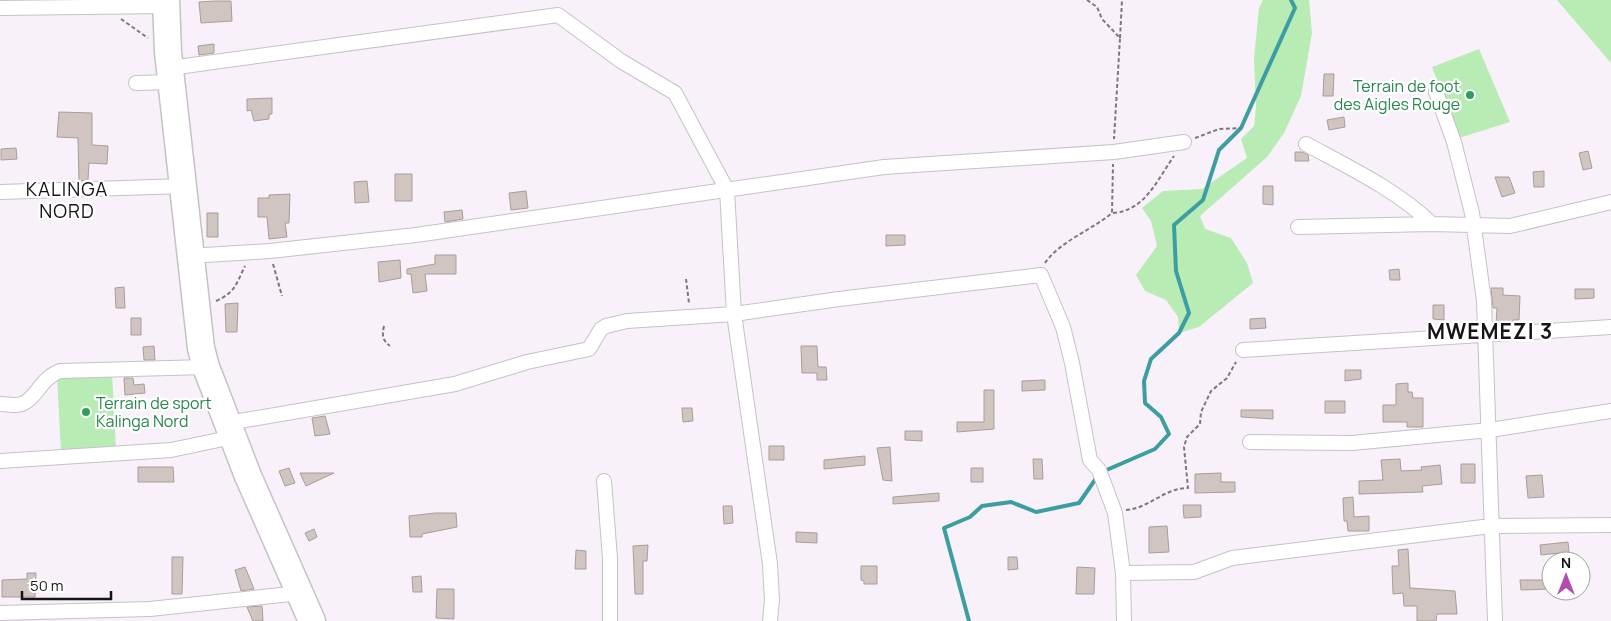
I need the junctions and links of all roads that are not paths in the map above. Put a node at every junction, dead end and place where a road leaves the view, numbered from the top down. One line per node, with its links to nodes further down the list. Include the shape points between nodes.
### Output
1 (166, 3): 2 (street); 3 (highway)
2 (0, 8)
3 (170, 67): 4 (street); 8 (highway); 9 (street, via 558,16 621,61 674,93)
4 (136, 83)
5 (1436, 92): 13 (street, via 1454,142)
6 (1184, 142): 9 (street, via 1114,152 884,167)
7 (1306, 144): 12 (street, via 1395,196)
8 (183, 186): 10 (street); 15 (highway)
9 (727, 190): 15 (street, via 519,222 270,252); 16 (street)
10 (0, 192)
11 (1611, 202): 13 (street, via 1510,226)
12 (1432, 224): 13 (street); 14 (street)
13 (1473, 224): 18 (street)
14 (1298, 227)
15 (189, 256): 20 (highway)
16 (734, 314): 23 (street, via 627,321 606,326 589,349 528,362 455,384); 30 (street, via 839,298 1041,275 1063,327 1090,460 1099,470 1114,509); 35 (street, via 770,564)
17 (1611, 327): 18 (street)
18 (1486, 334): 19 (street); 24 (street)
19 (1243, 350)
20 (206, 367): 21 (street, via 60,371 50,375 26,403); 23 (highway)
21 (0, 404)
22 (1611, 411): 24 (street)
23 (230, 430): 26 (street, via 171,450); 31 (highway)
24 (1490, 430): 25 (street, via 1352,443); 29 (street)
25 (1250, 442)
26 (0, 461)
27 (604, 481): 34 (street, via 610,558)
28 (1611, 525): 29 (street)
29 (1491, 526): 30 (street, via 1232,558 1194,572); 37 (street)
30 (1123, 573): 36 (street)
31 (300, 593): 32 (street, via 150,609); 33 (highway)
32 (0, 613)
33 (312, 621)
34 (610, 621)
35 (770, 621)
36 (1124, 621)
37 (1495, 621)

